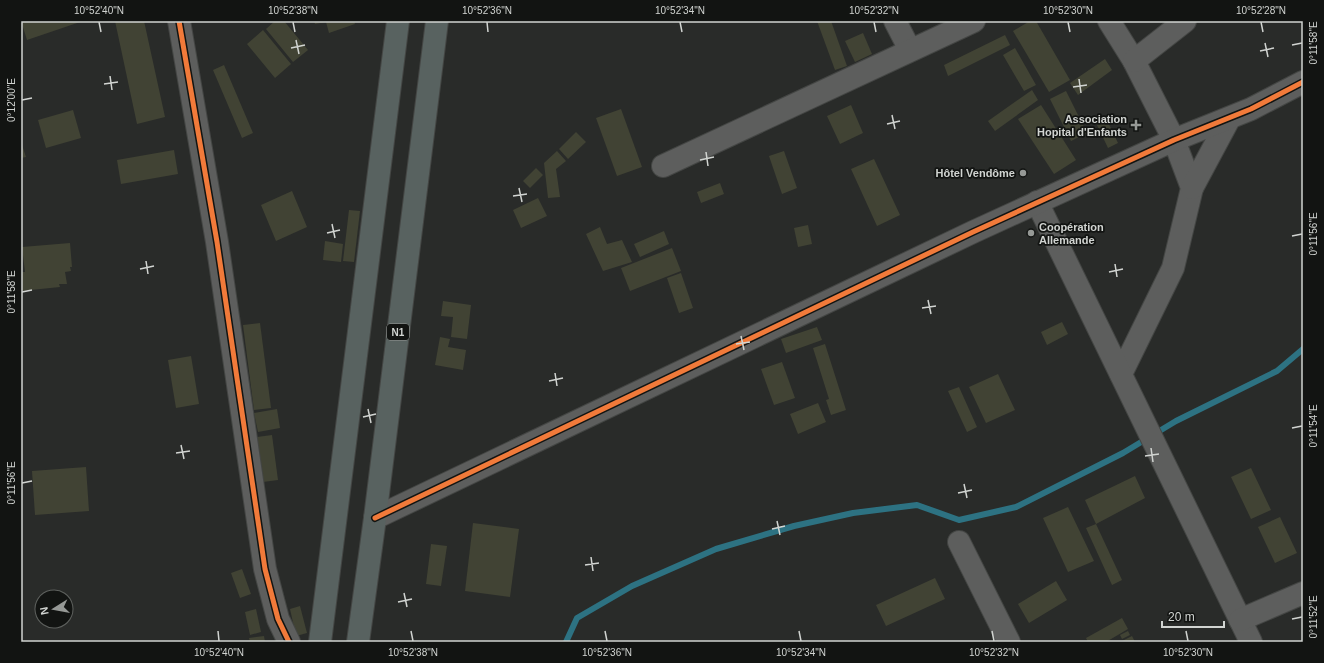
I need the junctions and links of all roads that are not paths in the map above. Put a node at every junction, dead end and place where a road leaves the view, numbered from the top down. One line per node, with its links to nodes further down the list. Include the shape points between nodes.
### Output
1 (179, 21): 21 (street, via 217,242 265,569 278,619)
2 (398, 21): 22 (highway)
3 (437, 21): 17 (highway, N1)
4 (894, 21): 8 (street)
5 (974, 21): 8 (street)
6 (1108, 21): 9 (street)
7 (1185, 21): 9 (street)
8 (910, 50): 13 (street)
9 (1134, 61): 12 (street)
10 (1303, 82): 11 (street)
11 (1229, 119): 12 (street); 14 (street)
12 (1174, 140): 14 (street); 15 (street)
13 (663, 166)
14 (1192, 188): 16 (street, via 1173,268)
15 (1037, 202): 16 (street); 17 (street)
16 (1121, 374): 20 (street)
17 (375, 518): 23 (highway, N1)
18 (959, 542): 24 (street)
19 (1303, 593): 20 (street)
20 (1240, 620): 25 (street)
21 (289, 642)
22 (320, 642)
23 (358, 642)
24 (1009, 642)
25 (1251, 642)

